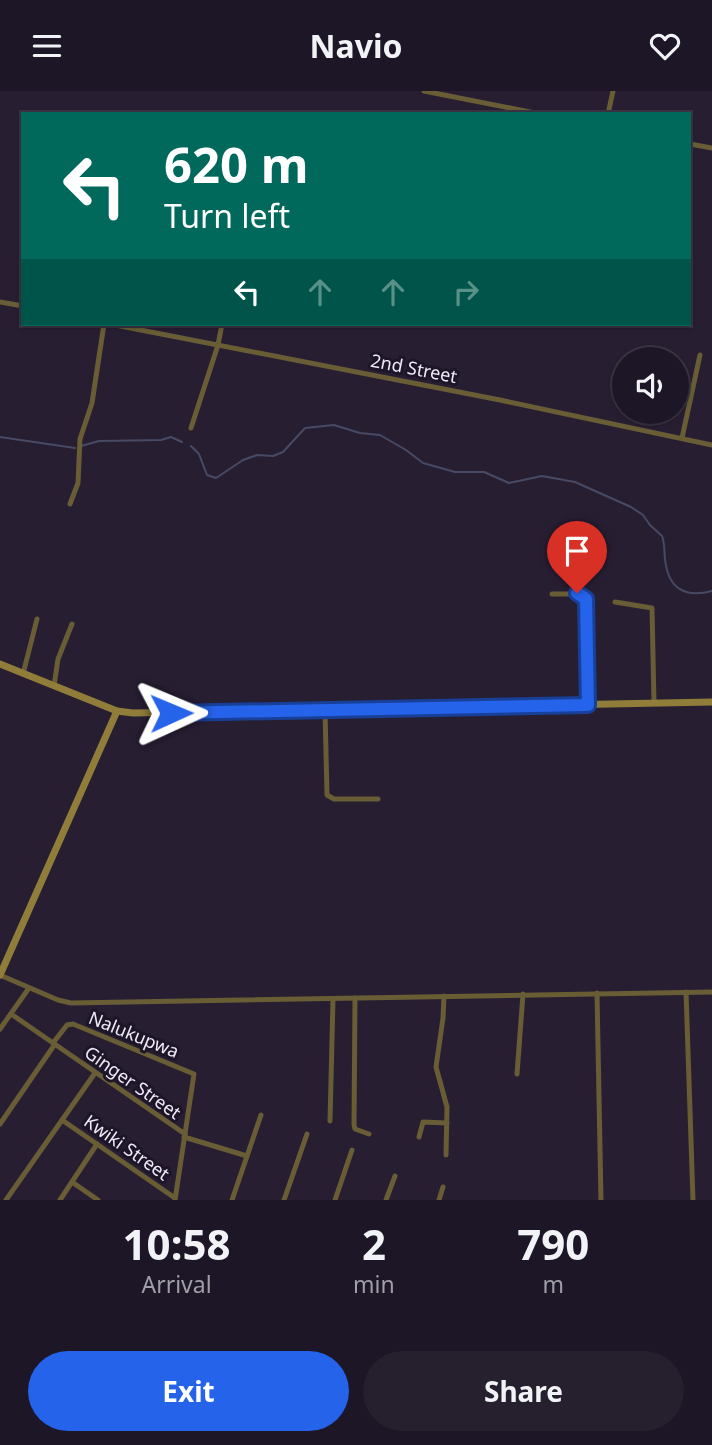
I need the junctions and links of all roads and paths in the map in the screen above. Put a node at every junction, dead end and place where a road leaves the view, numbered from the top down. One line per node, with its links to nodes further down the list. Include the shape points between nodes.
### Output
1 (424, 91): 3 (street)
2 (613, 91): 4 (street)
3 (528, 112)
4 (608, 112)
5 (691, 144): 6 (street)
6 (712, 148)
7 (0, 302): 8 (street)
8 (21, 306)
9 (104, 326): 17 (street, via 92,403 79,449 78,483)
10 (120, 326): 12 (street, 2nd Street)
11 (222, 326): 12 (street)
12 (218, 345): 14 (street); 15 (street, 2nd Street)
13 (700, 355): 15 (street)
14 (191, 428)
15 (681, 438): 16 (street, 2nd Street)
16 (712, 445)
17 (70, 504)
18 (552, 594): 27 (street, via 580,594 586,599)
19 (615, 602): 26 (street, via 652,608)
20 (37, 619): 23 (street)
21 (72, 624): 24 (street, via 58,659)
22 (0, 664): 23 (main road)
23 (23, 674): 24 (main road)
24 (54, 686): 29 (main road)
25 (712, 702): 26 (main road)
26 (654, 703): 27 (main road)
27 (588, 705): 28 (main road)
28 (325, 710): 29 (main road); 30 (street, via 327,795)
29 (117, 711): 31 (main road)
30 (378, 799)
31 (0, 975): 32 (street)
32 (29, 988): 39 (street, via 71,1003); 40 (street)
33 (686, 992): 34 (street); 35 (street); 72 (street)
34 (712, 992)
35 (597, 993): 36 (street); 71 (street)
36 (523, 994): 37 (street); 44 (street)
37 (444, 996): 38 (street); 48 (street, via 436,1067)
38 (355, 998): 39 (street); 51 (street, via 354,1125)
39 (332, 999): 47 (street)
40 (11, 1014): 41 (street); 42 (street, Ginger Street)
41 (0, 1030)
42 (55, 1044): 43 (street, Ginger Street); 49 (street); 52 (street, Nalukupwa, via 67,1025 73,1024 191,1072 194,1077)
43 (95, 1073): 46 (street); 52 (street, Ginger Street)
44 (517, 1074)
45 (261, 1115): 57 (street)
46 (62, 1120): 54 (street, Kwiki Street); 62 (street)
47 (330, 1121)
48 (447, 1123): 53 (street, via 423,1122); 56 (street)
49 (0, 1124)
50 (307, 1134): 67 (street)
51 (369, 1134)
52 (184, 1136): 57 (street); 63 (street, Ginger Street)
53 (419, 1137)
54 (97, 1144): 59 (street); 63 (street, Kwiki Street)
55 (352, 1150): 68 (street)
56 (446, 1155)
57 (247, 1156): 66 (street)
58 (395, 1176): 69 (street)
59 (72, 1182): 64 (street); 65 (street)
60 (443, 1187): 70 (street)
61 (0, 1191): 62 (street)
62 (7, 1198)
63 (175, 1199)
64 (60, 1200)
65 (98, 1200)
66 (232, 1200)
67 (284, 1200)
68 (335, 1200)
69 (386, 1200)
70 (439, 1200)
71 (601, 1200)
72 (693, 1200)

